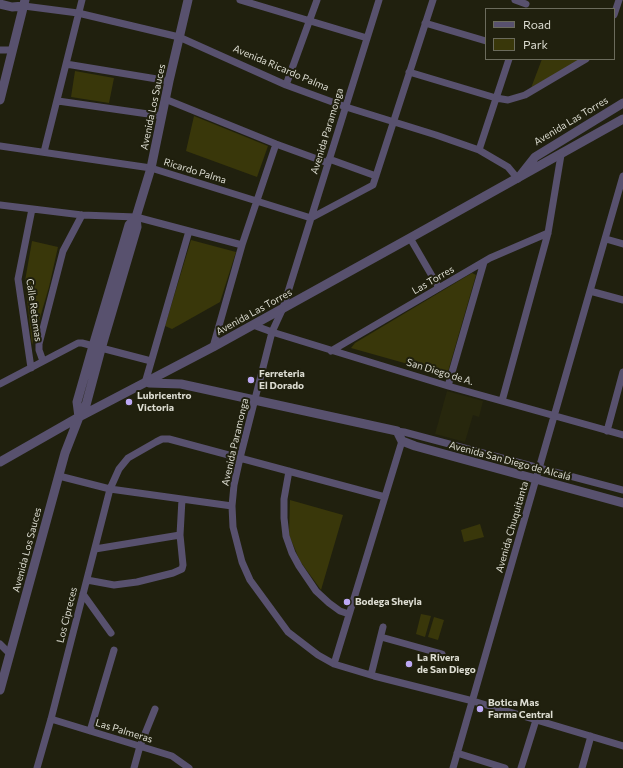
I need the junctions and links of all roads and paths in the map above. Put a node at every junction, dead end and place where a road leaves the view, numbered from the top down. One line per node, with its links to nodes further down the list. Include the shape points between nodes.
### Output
1 (82, 0): 13 (street)
2 (188, 0): 16 (street, Avenida Los Sauces)
3 (240, 0): 14 (street)
4 (317, 0): 14 (street)
5 (379, 0): 17 (street, Avenida Paramonga)
6 (433, 0): 15 (street)
7 (515, 0): 11 (street)
8 (619, 0): 12 (street)
9 (22, 2): 10 (street, Avenida Ricardo Palma, via 12,7); 13 (street, Avenida Ricardo Palma); 20 (street)
10 (0, 4)
11 (527, 4)
12 (615, 12)
13 (78, 13): 16 (street, Avenida Ricardo Palma); 23 (street)
14 (310, 21): 17 (street); 26 (street)
15 (425, 23): 18 (street); 24 (street)
16 (179, 36): 25 (street, Avenida Los Sauces); 26 (street, Avenida Ricardo Palma)
17 (367, 38): 33 (street, Avenida Paramonga)
18 (485, 41)
19 (0, 50): 20 (street)
20 (12, 50): 27 (street)
21 (508, 60): 28 (street)
22 (584, 60): 28 (street, via 525,95 508,100)
23 (66, 64): 25 (street); 31 (street)
24 (409, 72): 28 (street); 36 (street)
25 (169, 81): 29 (street, Avenida Los Sauces)
26 (286, 85): 33 (street, Avenida Ricardo Palma)
27 (1, 89): 30 (street)
28 (496, 98): 39 (street)
29 (165, 99): 34 (street, Avenida Los Sauces); 37 (street)
30 (0, 100)
31 (58, 101): 34 (street); 40 (street)
32 (623, 103): 46 (street, Avenida Las Torres, via 535,157)
33 (346, 107): 36 (street, Avenida Ricardo Palma); 42 (street, Avenida Paramonga)
34 (162, 116): 43 (street, Avenida Los Sauces)
35 (623, 119): 41 (street, Avenida Las Torres)
36 (393, 122): 39 (street, Avenida Ricardo Palma); 44 (street)
37 (276, 144): 42 (street); 47 (street)
38 (0, 146): 40 (street, Ricardo Palma)
39 (479, 150): 46 (street, Avenida Ricardo Palma, via 508,167)
40 (44, 152): 43 (street, Ricardo Palma)
41 (561, 154): 46 (street, Avenida Las Torres); 54 (street)
42 (329, 161): 44 (street); 52 (street, Avenida Paramonga)
43 (151, 168): 47 (street, Ricardo Palma); 51 (street, Avenida Los Sauces)
44 (376, 176): 52 (street, via 373,185)
45 (623, 176): 56 (street, Avenida Chuquitanta)
46 (518, 179): 55 (street, Avenida Las Torres)
47 (257, 201): 52 (street, Ricardo Palma); 58 (street)
48 (0, 205): 49 (street)
49 (32, 209): 50 (street); 71 (street, Calle Retamas, via 18,279)
50 (82, 215): 51 (street); 69 (street, via 63,250 39,344)
51 (136, 217): 53 (street); 66 (street, Avenida Los Sauces, via 138,227)
52 (311, 218): 63 (street, Avenida Paramonga)
53 (189, 231): 58 (street); 70 (street)
54 (548, 233): 59 (street, Las Torres); 77 (street)
55 (410, 238): 60 (street); 63 (street, Avenida Las Torres)
56 (606, 239): 57 (street); 61 (street, Avenida Chuquitanta)
57 (623, 244)
58 (242, 245): 67 (street)
59 (484, 262): 60 (street, Las Torres); 75 (street)
60 (439, 288): 68 (street, Las Torres)
61 (590, 291): 62 (street); 78 (street, Avenida Chuquitanta)
62 (623, 300)
63 (283, 308): 64 (street, Avenida Las Torres); 65 (street, Avenida Paramonga)
64 (253, 325): 65 (street, San Diego de A.); 67 (street, Avenida Las Torres)
65 (272, 332): 68 (street, San Diego de A.); 76 (street, Avenida Paramonga)
66 (97, 347): 69 (street, via 78,343); 70 (street); 79 (street, Avenida Los Sauces, via 86,405)
67 (213, 347): 73 (street, Avenida Las Torres)
68 (331, 351): 75 (street, San Diego de A.)
69 (43, 361): 71 (street)
70 (151, 362): 73 (street)
71 (31, 368): 74 (street)
72 (623, 372): 81 (street)
73 (145, 383): 76 (street, Avenida San Diego de Alcalá, via 181,384); 79 (street, Avenida Las Torres)
74 (0, 384)
75 (448, 386): 77 (street, San Diego de A.)
76 (255, 401): 80 (street, Avenida San Diego de Alcalá); 84 (street, Avenida Paramonga)
77 (502, 401): 78 (street, San Diego de A.)
78 (555, 416): 81 (street, San Diego de A.); 86 (street, Avenida Chuquitanta)
79 (79, 417): 85 (street, Avenida Las Torres); 88 (street, Avenida Los Sauces)
80 (397, 431): 83 (street); 86 (street, Avenida San Diego de Alcalá)
81 (608, 431): 82 (street, San Diego de A.)
82 (623, 435)
83 (402, 441): 89 (street, Avenida San Diego de Alcalá); 92 (street)
84 (240, 458): 87 (street, Los Cipreces); 90 (street, Los Cipreces, via 169,439 162,440 128,458); 95 (street, Avenida Paramonga)
85 (0, 462)
86 (539, 468): 89 (street, Avenida Chuquitanta); 91 (street, Avenida San Diego de Alcalá)
87 (289, 471): 92 (street, Los Cipreces); 100 (street, via 284,499 284,518 286,536 292,553 316,591 329,603)
88 (59, 476): 90 (street); 106 (street, Avenida Los Sauces)
89 (536, 480): 94 (street, Avenida San Diego de Alcalá); 111 (street, Avenida Chuquitanta)
90 (110, 490): 93 (street); 97 (street, Los Cipreces)
91 (623, 490)
92 (385, 497): 100 (street)
93 (182, 499): 95 (street); 96 (street)
94 (623, 504)
95 (232, 506): 108 (street, Avenida Paramonga, via 237,545 250,580 288,632)
96 (180, 535): 97 (street); 98 (street, via 183,566 178,571 114,585)
97 (95, 549): 98 (street, Los Cipreces)
98 (87, 580): 99 (street, Los Cipreces)
99 (83, 594): 102 (street); 113 (street, Los Cipreces)
100 (350, 614): 108 (street)
101 (383, 627): 103 (street)
102 (111, 633)
103 (381, 637): 107 (street); 109 (street)
104 (0, 644): 106 (street)
105 (114, 650): 115 (street)
106 (10, 654): 110 (street, Avenida Los Sauces)
107 (442, 654)
108 (334, 664): 109 (street, Avenida Paramonga)
109 (371, 675): 111 (street, Avenida Paramonga)
110 (0, 690)
111 (473, 700): 114 (street, Avenida Paramonga); 119 (street, Avenida Chuquitanta)
112 (154, 709): 117 (street)
113 (51, 719): 115 (street, Las Palmeras); 120 (street, Los Cipreces)
114 (536, 720): 116 (street, Avenida Paramonga); 125 (street)
115 (90, 731): 117 (street, Las Palmeras)
116 (591, 736): 118 (street, Avenida Paramonga); 126 (street)
117 (140, 746): 121 (street); 122 (street, Las Palmeras, via 172,756)
118 (623, 746)
119 (457, 753): 123 (street, Avenida Chuquitanta); 124 (street)
120 (37, 768)
121 (134, 768)
122 (189, 768)
123 (453, 768)
124 (505, 768)
125 (521, 768)
126 (582, 768)

